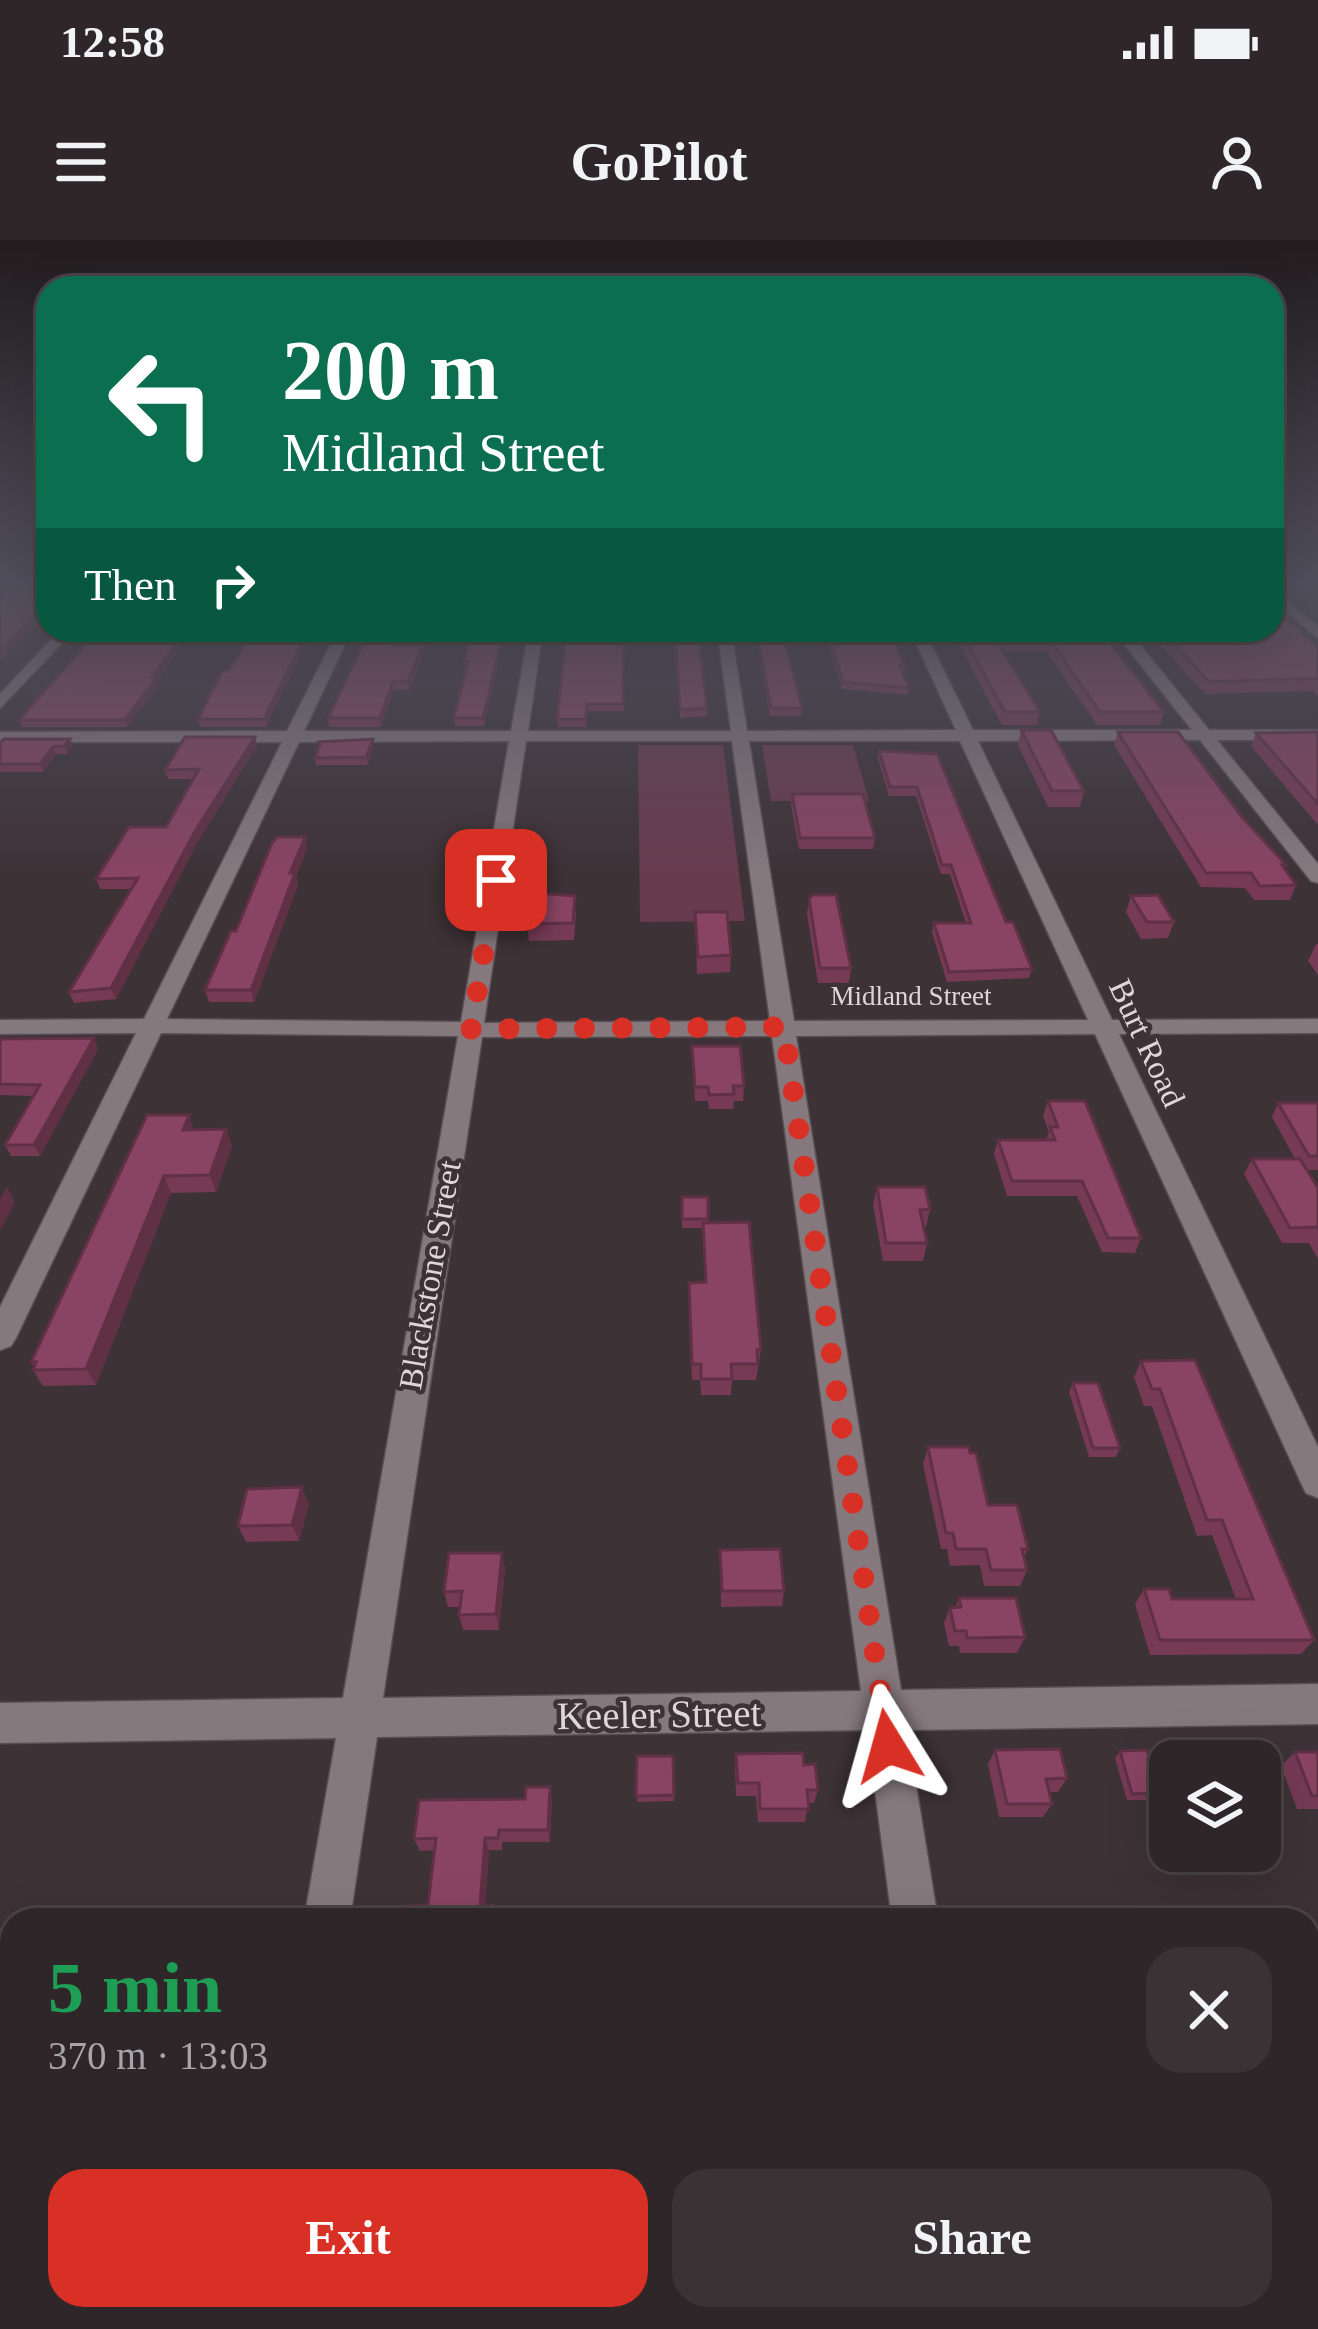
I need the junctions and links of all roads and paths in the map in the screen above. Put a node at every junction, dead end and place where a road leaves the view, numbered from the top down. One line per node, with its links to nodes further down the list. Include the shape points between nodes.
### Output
1 (320, 682): 8 (street)
2 (528, 682): 11 (street, Blackstone Street)
3 (732, 682): 12 (street)
4 (941, 682): 9 (street, Burt Road)
5 (1162, 682): 6 (street)
6 (1204, 734): 7 (street); 9 (street); 13 (street)
7 (1318, 734)
8 (294, 736): 10 (street); 11 (street); 14 (street)
9 (966, 736): 12 (street); 15 (street, Burt Road)
10 (0, 737)
11 (520, 737): 12 (street); 19 (street, Blackstone Street)
12 (740, 737): 18 (street)
13 (1318, 877)
14 (155, 1025): 17 (street, Midland Street); 19 (street, Midland Street); 20 (street)
15 (1103, 1025): 16 (street, Midland Street); 18 (street, Midland Street); 21 (street, Burt Road)
16 (1318, 1026)
17 (0, 1027)
18 (784, 1027): 19 (street, Midland Street); 23 (street)
19 (471, 1029): 24 (street, Blackstone Street)
20 (0, 1338)
21 (1318, 1484)
22 (1318, 1705): 23 (street, Keeler Street)
23 (884, 1712): 24 (street, Keeler Street); 27 (street)
24 (360, 1719): 25 (street, Keeler Street); 26 (street, Blackstone Street)
25 (0, 1723)
26 (329, 1908)
27 (913, 1908)

